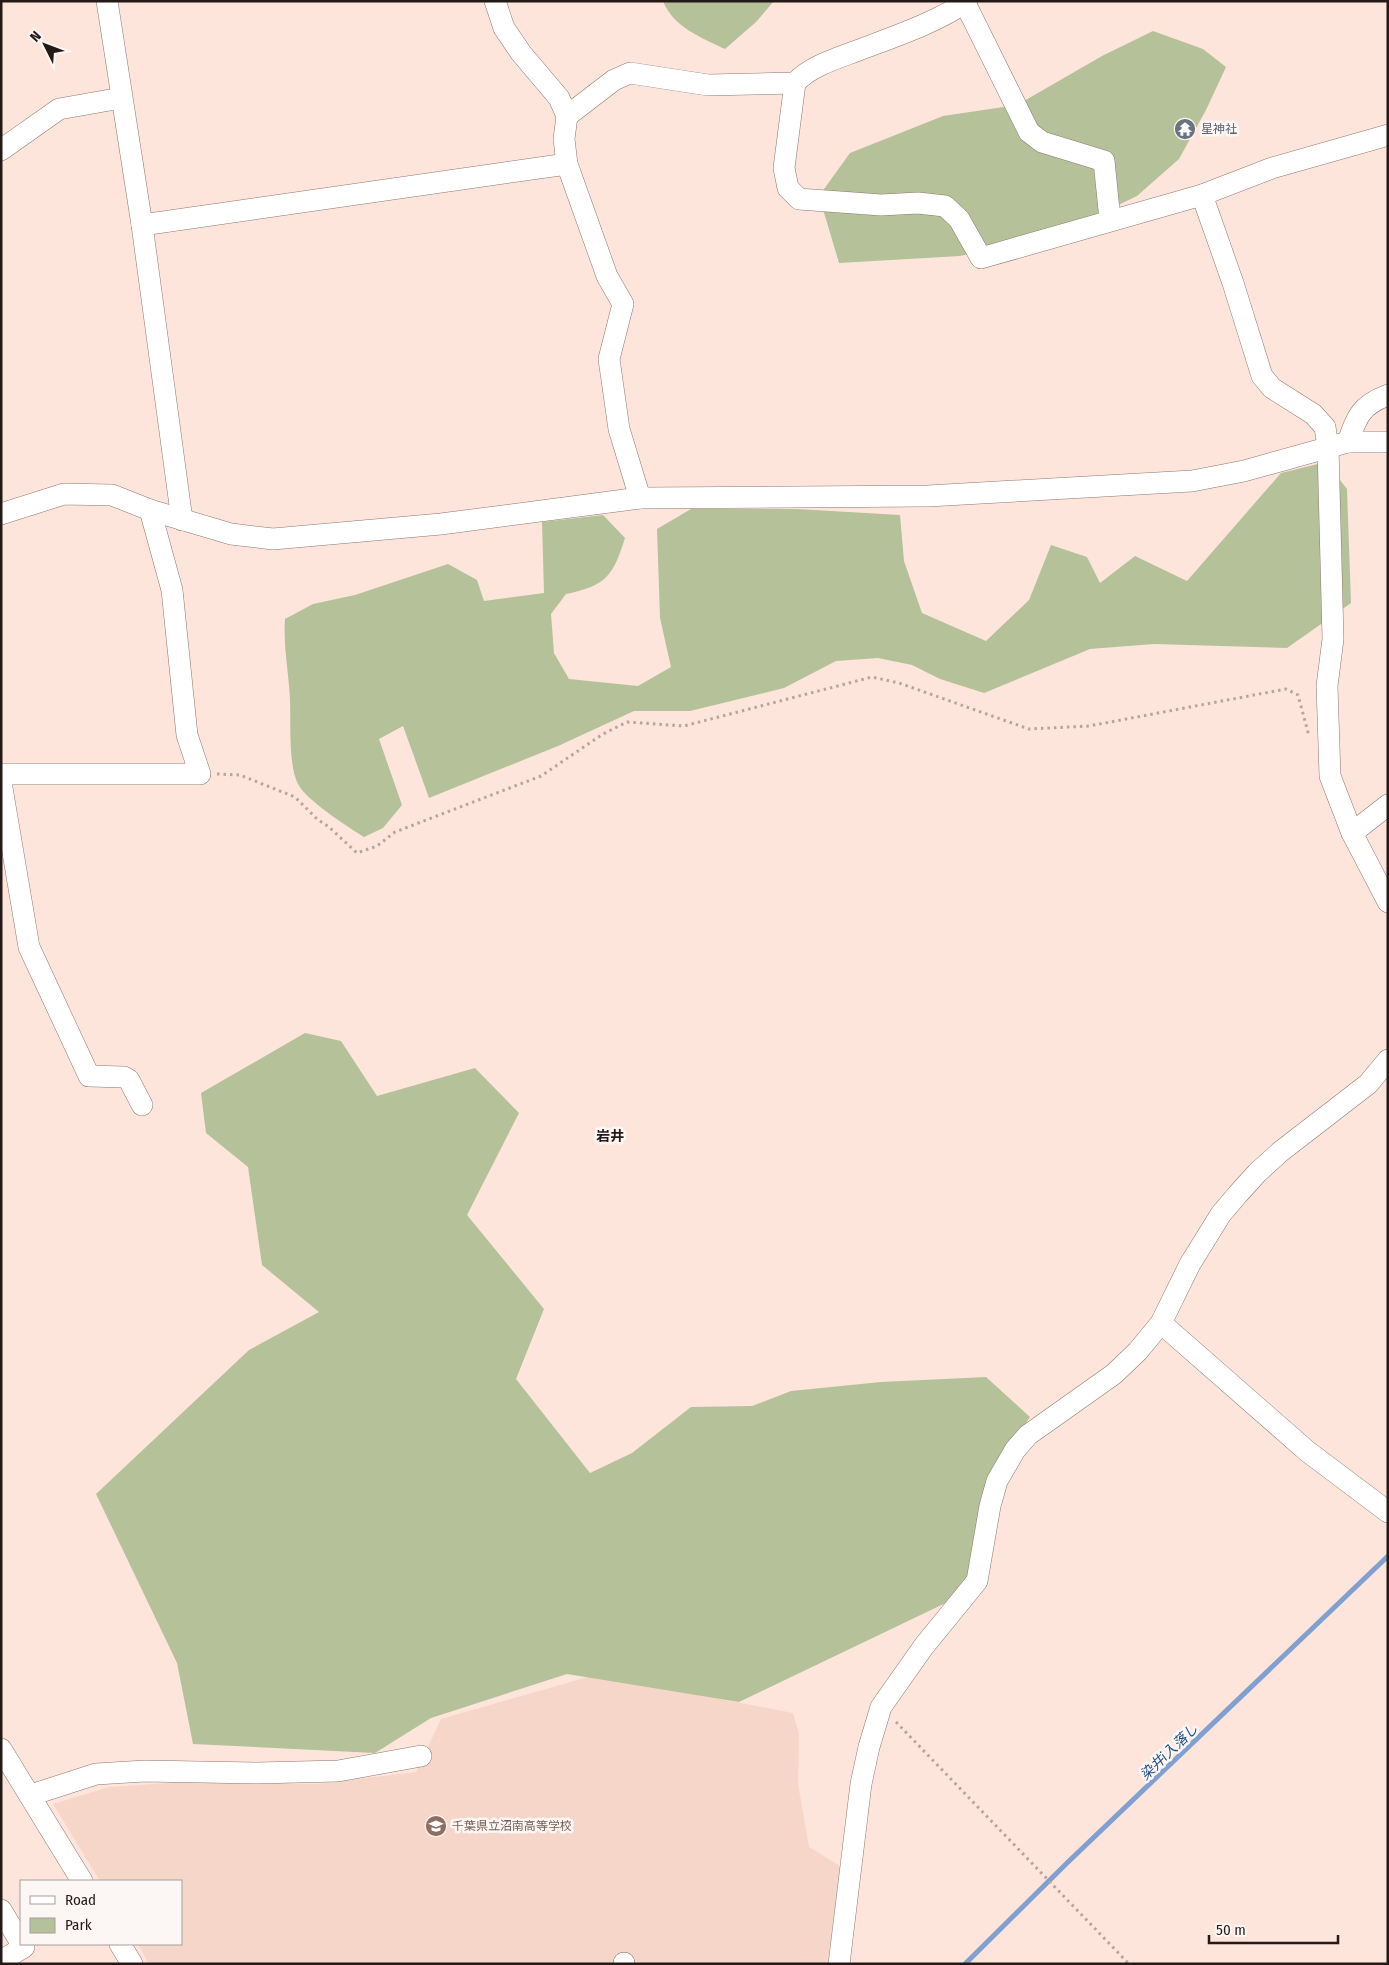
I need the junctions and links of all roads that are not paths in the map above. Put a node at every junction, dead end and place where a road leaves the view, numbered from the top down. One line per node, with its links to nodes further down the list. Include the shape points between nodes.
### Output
1 (107, 1): 5 (street)
2 (495, 1): 6 (street, via 504,28 559,98)
3 (966, 2): 4 (street, via 903,34 801,76); 11 (street, via 1029,132 1042,142 1104,161)
4 (794, 83): 6 (street, via 708,85 630,72 614,80); 11 (street, via 784,168 788,188 798,199 945,206 959,219 981,258)
5 (121, 98): 8 (street, via 59,108); 12 (street)
6 (567, 116): 9 (street, via 564,138)
7 (1388, 135): 10 (street, via 1272,168)
8 (1, 150)
9 (567, 164): 12 (street); 16 (street, via 607,276 623,304 609,359 619,429)
10 (1202, 196): 11 (street); 15 (street, via 1262,376 1272,388 1314,414)
11 (1110, 220)
12 (142, 225): 19 (street)
13 (1388, 395): 15 (street, via 1372,401)
14 (1388, 442): 15 (street)
15 (1338, 444): 16 (street, via 1244,471 1192,481 928,496); 23 (street, via 1328,752 1330,776)
16 (640, 498): 19 (street, via 442,524 273,539 231,534)
17 (150, 510): 18 (street, via 112,495 64,494); 19 (street); 20 (street, via 172,590 187,735 200,774)
18 (1, 514)
19 (182, 520)
20 (1, 774)
21 (1, 782): 26 (street, via 29,948 89,1076 124,1077 129,1080)
22 (1388, 806): 23 (street)
23 (1352, 833): 24 (street)
24 (1388, 902)
25 (1388, 1060): 27 (street, via 1368,1084 1280,1152 1238,1194 1221,1214 1190,1264)
26 (142, 1105)
27 (1161, 1323): 28 (street, via 1307,1452); 40 (street, via 1114,1374 1028,1435 1015,1450 997,1480 977,1581 924,1646 882,1707 869,1747 862,1784)
28 (1388, 1512)
29 (1, 1749): 31 (street)
30 (421, 1756): 32 (street, via 338,1771 96,1774)
31 (7, 1772): 32 (street)
32 (31, 1795): 33 (street)
33 (81, 1880)
34 (1, 1910): 35 (street)
35 (20, 1941)
36 (121, 1945): 39 (street)
37 (25, 1949): 38 (street)
38 (1, 1961)
39 (132, 1964)
40 (839, 1964)

